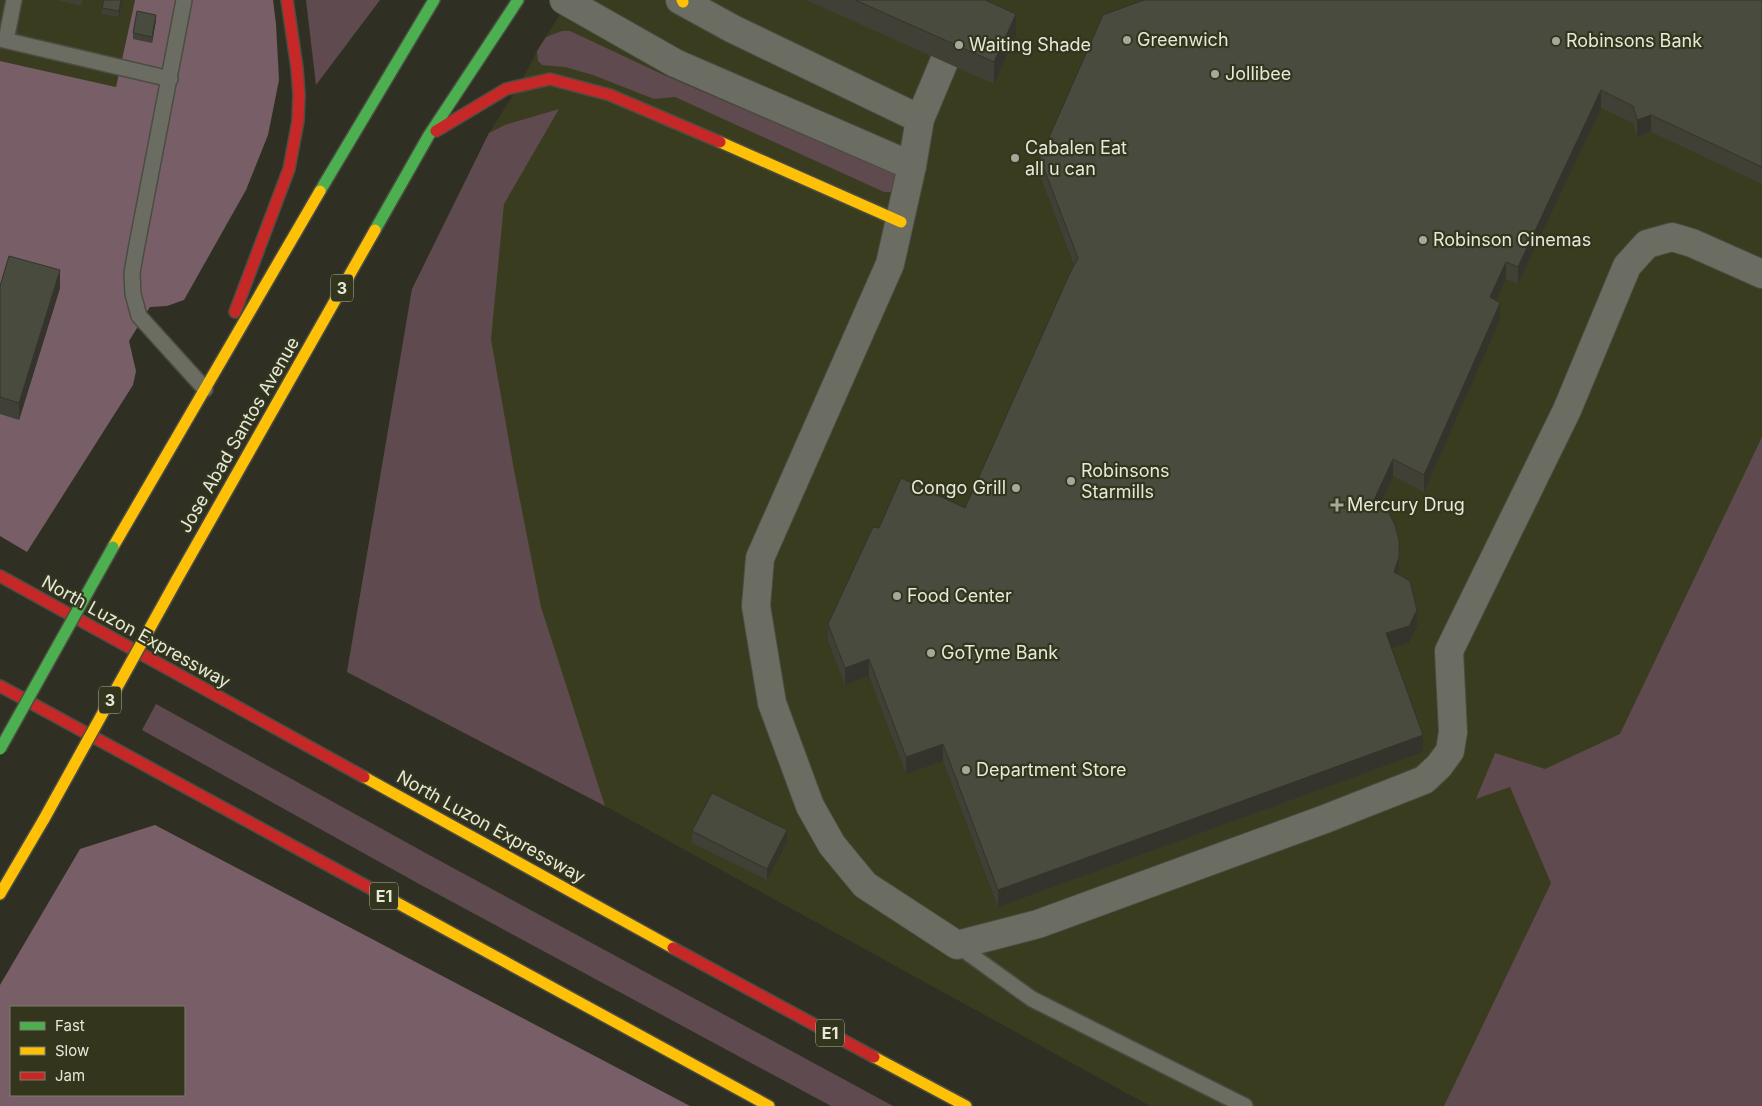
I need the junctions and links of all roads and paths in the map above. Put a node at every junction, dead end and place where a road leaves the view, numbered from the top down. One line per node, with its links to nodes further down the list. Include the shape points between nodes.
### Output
1 (14, 0): 9 (lane)
2 (184, 0): 10 (lane)
3 (287, 0): 16 (highway, via 299,95 294,147 289,169)
4 (434, 0): 16 (highway)
5 (518, 0): 12 (highway, Jose Abad Santos Avenue / 3)
6 (564, 0): 13 (street, via 675,63)
7 (970, 0): 11 (street)
8 (682, 1): 11 (street)
9 (3, 40): 10 (lane)
10 (170, 79): 16 (lane, via 132,273 133,294 139,316)
11 (920, 120): 13 (street)
12 (429, 135): 14 (highway, via 506,89 550,79 602,93 650,111); 20 (highway, Jose Abad Santos Avenue / 3, bridge)
13 (912, 166): 14 (street)
14 (901, 222): 21 (street, via 890,264 760,558 756,606 772,704 810,806 832,845 865,885)
15 (1762, 274): 21 (street, via 1672,237 1647,244 1627,266 1567,410 1449,651 1453,732 1450,751 1424,780 1038,924)
16 (205, 389): 19 (highway, bridge)
17 (0, 576): 23 (highway, North Luzon Expressway / E1)
18 (0, 686): 22 (highway, E1)
19 (0, 749)
20 (0, 894)
21 (958, 945): 24 (lane, via 1032,1000)
22 (769, 1106)
23 (966, 1106)
24 (1245, 1106)

